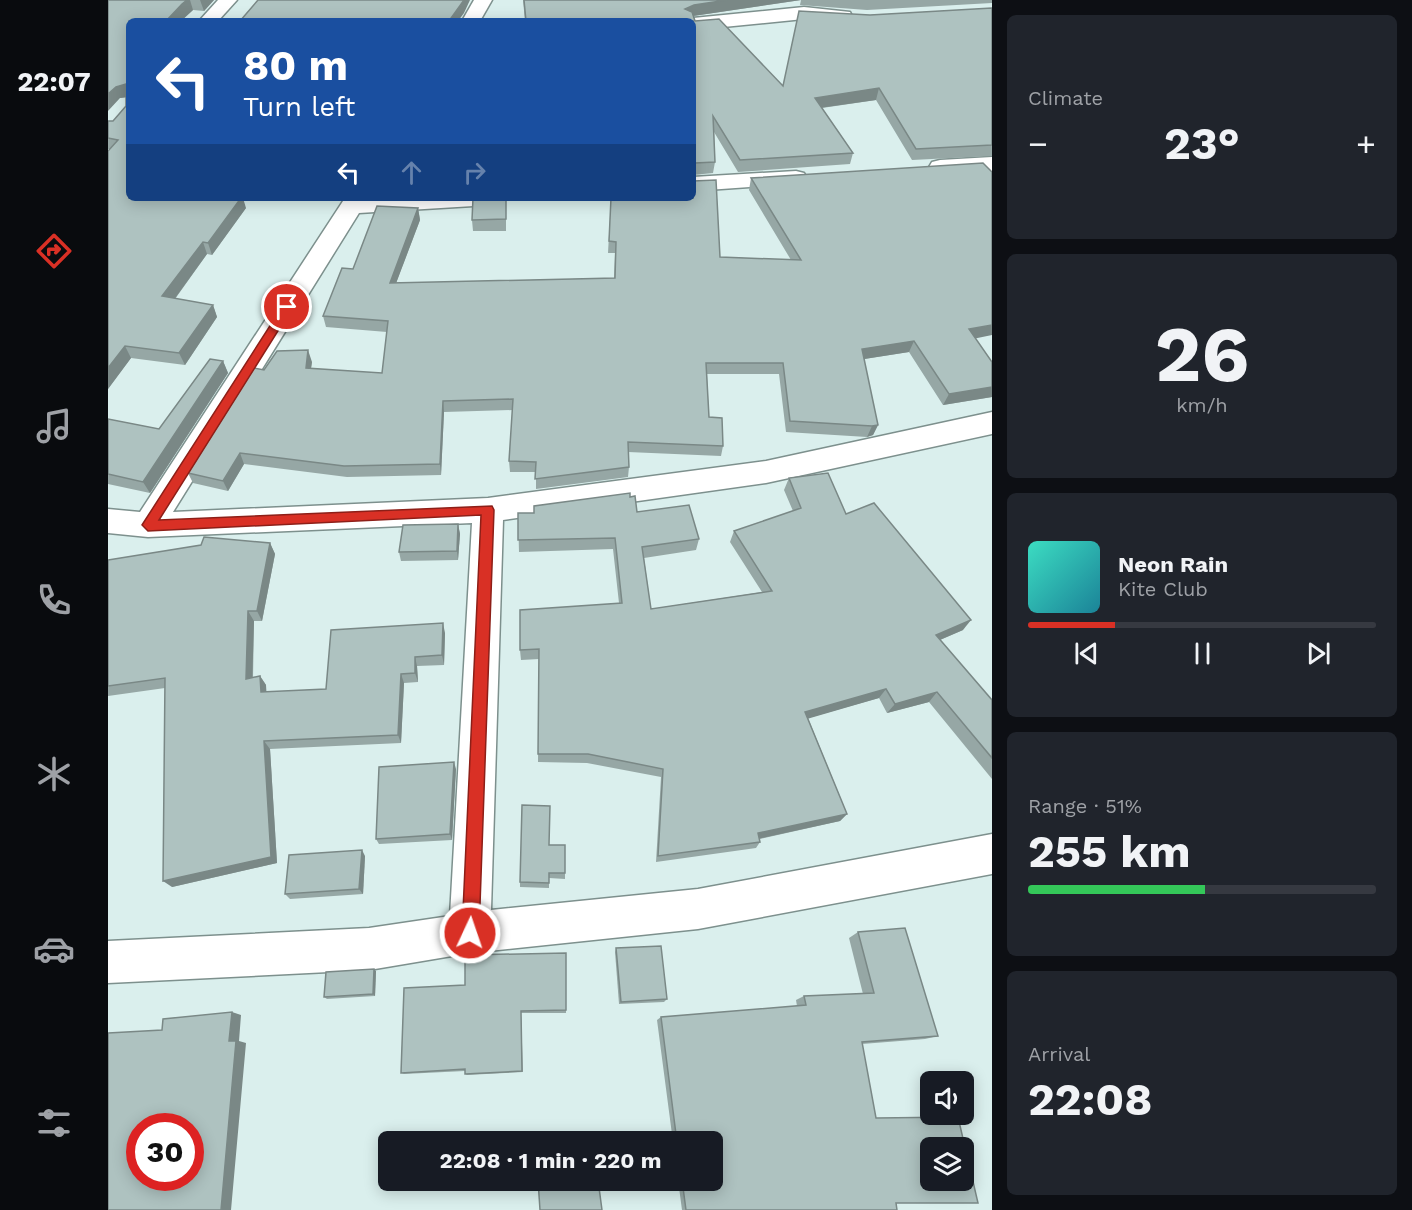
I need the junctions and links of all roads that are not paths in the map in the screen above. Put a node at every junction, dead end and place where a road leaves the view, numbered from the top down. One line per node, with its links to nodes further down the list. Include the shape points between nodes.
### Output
1 (228, 0): 4 (street)
2 (483, 0): 5 (street)
3 (856, 17): 6 (street, via 804,13)
4 (211, 18)
5 (473, 18)
6 (696, 24)
7 (992, 164): 8 (street)
8 (922, 169)
9 (818, 176): 10 (street)
10 (696, 184)
11 (408, 201): 12 (street)
12 (354, 203): 16 (street)
13 (992, 423): 14 (street, via 766,472)
14 (488, 510): 16 (street); 18 (street)
15 (108, 521): 16 (street)
16 (148, 525)
17 (992, 854): 18 (street, via 698,909)
18 (470, 933): 19 (street, via 369,950)
19 (108, 962)

